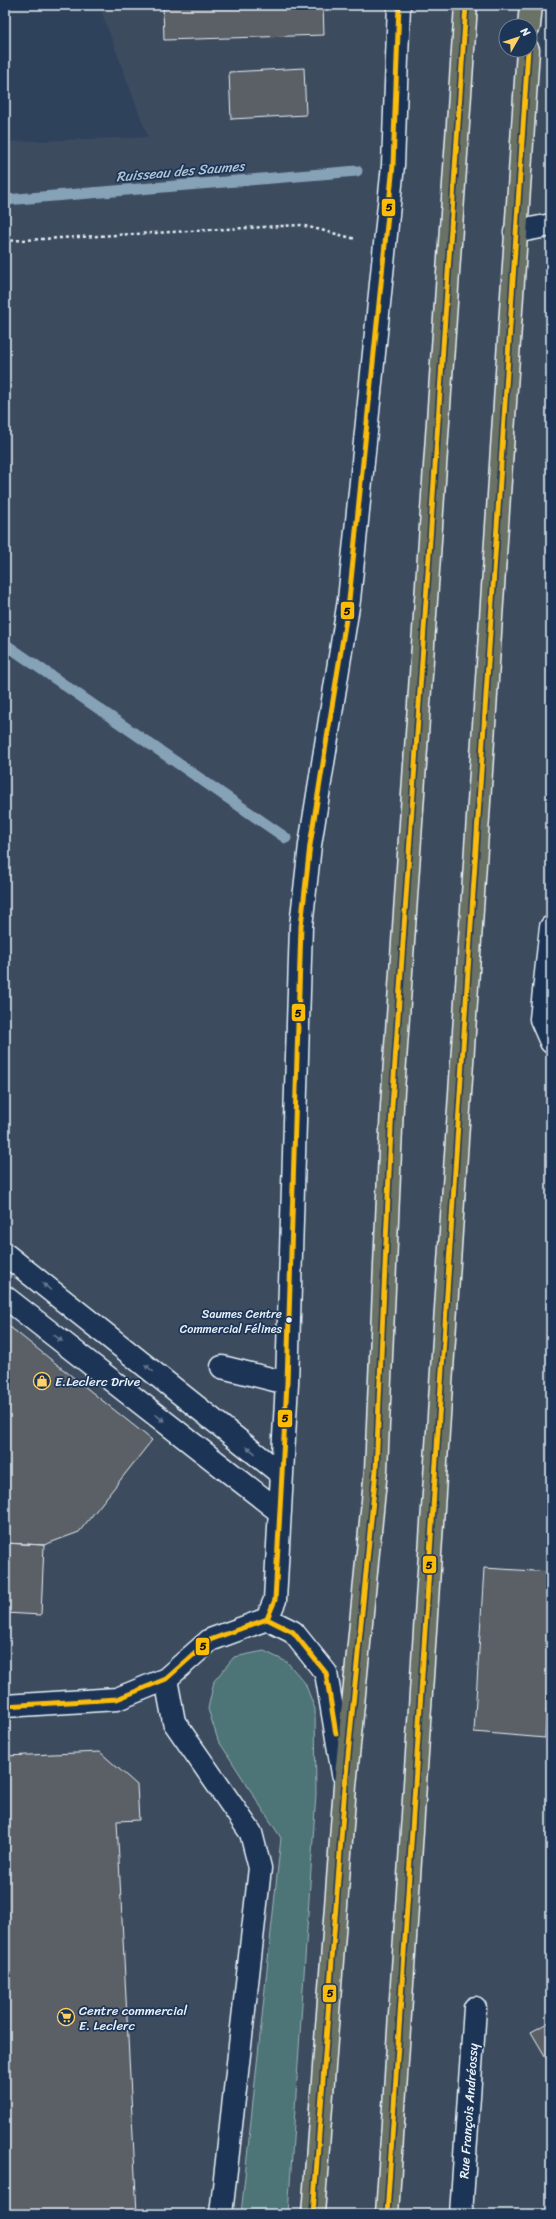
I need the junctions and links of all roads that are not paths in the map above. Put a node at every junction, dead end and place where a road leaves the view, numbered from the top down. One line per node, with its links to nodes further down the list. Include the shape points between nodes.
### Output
1 (399, 5): 13 (street, via 393,165 349,600 310,845 302,926)
2 (466, 5): 19 (main road, via 392,1106 376,1470)
3 (531, 5): 4 (main road)
4 (530, 18)
5 (527, 58): 7 (main road)
6 (551, 225): 7 (street)
7 (515, 232): 23 (main road)
8 (551, 927): 9 (street, via 541,1019)
9 (551, 1042)
10 (5, 1254): 14 (street, one-way to 10)
11 (5, 1296): 15 (street, one-way to 15)
12 (222, 1368): 13 (street)
13 (287, 1384): 14 (street)
14 (281, 1474): 15 (street)
15 (280, 1512): 16 (street, via 275,1600)
16 (267, 1619): 17 (street, via 210,1640); 19 (street, via 293,1632 326,1673)
17 (166, 1679): 18 (street, via 117,1699); 21 (street, via 174,1722 251,1833 260,1868)
18 (5, 1706)
19 (345, 1786): 22 (main road)
20 (475, 2008): 24 (street, Rue François Andréossy)
21 (221, 2214)
22 (313, 2214)
23 (387, 2214)
24 (461, 2214)

